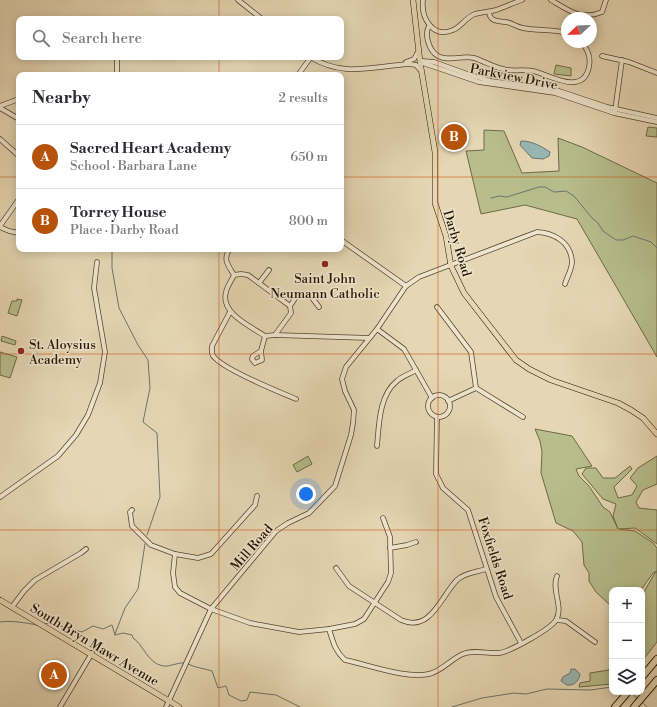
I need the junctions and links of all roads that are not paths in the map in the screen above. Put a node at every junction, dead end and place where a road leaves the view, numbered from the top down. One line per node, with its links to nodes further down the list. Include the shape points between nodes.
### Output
1 (238, 0): 8 (street)
2 (413, 0): 12 (main road, Darby Road)
3 (423, 0): 9 (street, via 424,16)
4 (522, 0): 7 (street)
5 (551, 0): 6 (street, via 572,13 583,15 602,12)
6 (606, 0)
7 (489, 12): 9 (street, via 472,15 450,31 439,31); 10 (street, via 496,21 521,28)
8 (258, 16)
9 (429, 26): 11 (street, via 427,31 430,46 438,56 470,58 500,69 533,71 563,82 578,80 585,76 590,56)
10 (561, 32)
11 (585, 48)
12 (418, 51): 18 (main road, Darby Road); 19 (street, via 414,59)
13 (602, 56): 17 (street)
14 (117, 60): 21 (street)
15 (308, 60): 22 (street)
16 (317, 60): 19 (street, via 334,68 350,70)
17 (622, 60): 23 (street); 26 (street)
18 (420, 62): 20 (main road, Darby Road); 26 (street, Parkview Drive, via 434,62 462,75 496,84 544,87)
19 (398, 65): 20 (street, via 416,65)
20 (421, 71): 38 (main road, Darby Road, via 435,157 435,203 446,236)
21 (117, 72)
22 (300, 72)
23 (657, 73)
24 (16, 101): 25 (street)
25 (0, 107): 27 (street)
26 (615, 111): 28 (street, Parkview Drive); 29 (street, Parkview Drive)
27 (16, 117)
28 (657, 118)
29 (657, 122)
30 (0, 139): 31 (street)
31 (16, 153)
32 (16, 203): 33 (street)
33 (0, 226): 34 (street)
34 (16, 232)
35 (344, 242): 43 (street)
36 (228, 252): 40 (street, via 225,261)
37 (97, 262): 63 (street, via 94,288 104,352 100,383 88,415 76,435 58,456)
38 (451, 266): 42 (street, via 524,236 547,232 558,237 566,245 570,255 572,262); 43 (street, via 419,277); 60 (main road, Darby Road, via 468,299 516,360 551,380 618,403 643,418)
39 (269, 270): 41 (street)
40 (234, 275): 41 (street, via 248,275); 47 (street, via 226,291 225,305)
41 (259, 283): 44 (street)
42 (565, 284)
43 (406, 286): 48 (street)
44 (290, 306): 45 (street, via 298,294 303,294 310,295); 49 (street, via 291,313)
45 (319, 307)
46 (437, 307): 54 (street, via 471,352)
47 (230, 312): 50 (street); 56 (street, via 212,346 215,358)
48 (377, 328): 51 (street); 53 (street, Foxfields Road, via 404,349)
49 (275, 334): 50 (street); 51 (street)
50 (265, 336): 52 (street)
51 (369, 338): 76 (street, Mill Road, via 346,367 342,379 344,391 354,410 351,435 334,486 309,513 276,531)
52 (260, 351)
53 (416, 370): 55 (street, Foxfields Road); 61 (street, via 397,380 387,393 379,424)
54 (476, 388): 57 (street); 59 (street)
55 (432, 398): 57 (street, via 441,396); 58 (street, Foxfields Road, via 428,403 428,409)
56 (296, 400)
57 (448, 401): 58 (street, via 447,413)
58 (437, 417): 71 (street, Foxfields Road, via 436,474 443,488 468,510)
59 (522, 417)
60 (657, 434)
61 (378, 446)
62 (257, 496): 69 (street, via 255,505 211,554 198,558)
63 (0, 497)
64 (132, 510): 69 (street, via 130,522 136,530 151,545)
65 (382, 518): 67 (street, via 390,537)
66 (416, 542): 67 (street)
67 (390, 548): 74 (street, via 390,577)
68 (86, 549): 75 (street, via 35,580)
69 (175, 554): 76 (street, via 172,581 175,586 180,593)
70 (336, 568): 74 (street, via 350,586)
71 (486, 569): 74 (street, via 457,580 435,611 416,623 401,620); 80 (street, Foxfields Road, via 496,597)
72 (557, 576): 77 (street, via 554,582 559,611)
73 (0, 600): 75 (main road, South Bryn Mawr Avenue)
74 (374, 603): 78 (street, via 364,619 355,624)
75 (12, 607): 81 (main road, South Bryn Mawr Avenue)
76 (211, 609): 78 (street, via 250,623 292,631); 86 (street, Mill Road)
77 (557, 620): 79 (street, via 566,621); 80 (street, via 546,631)
78 (329, 629): 80 (street, via 334,646 345,660 407,674 429,674 440,670 463,654 500,653)
79 (595, 642)
80 (521, 643)
81 (92, 653): 86 (main road, South Bryn Mawr Avenue); 88 (street)
82 (657, 659): 83 (highway)
83 (645, 673)
84 (657, 680): 87 (highway)
85 (626, 695): 91 (highway)
86 (169, 700): 89 (street, Mill Road); 90 (main road, South Bryn Mawr Avenue)
87 (634, 706)
88 (60, 707)
89 (166, 707)
90 (179, 707)
91 (615, 707)

